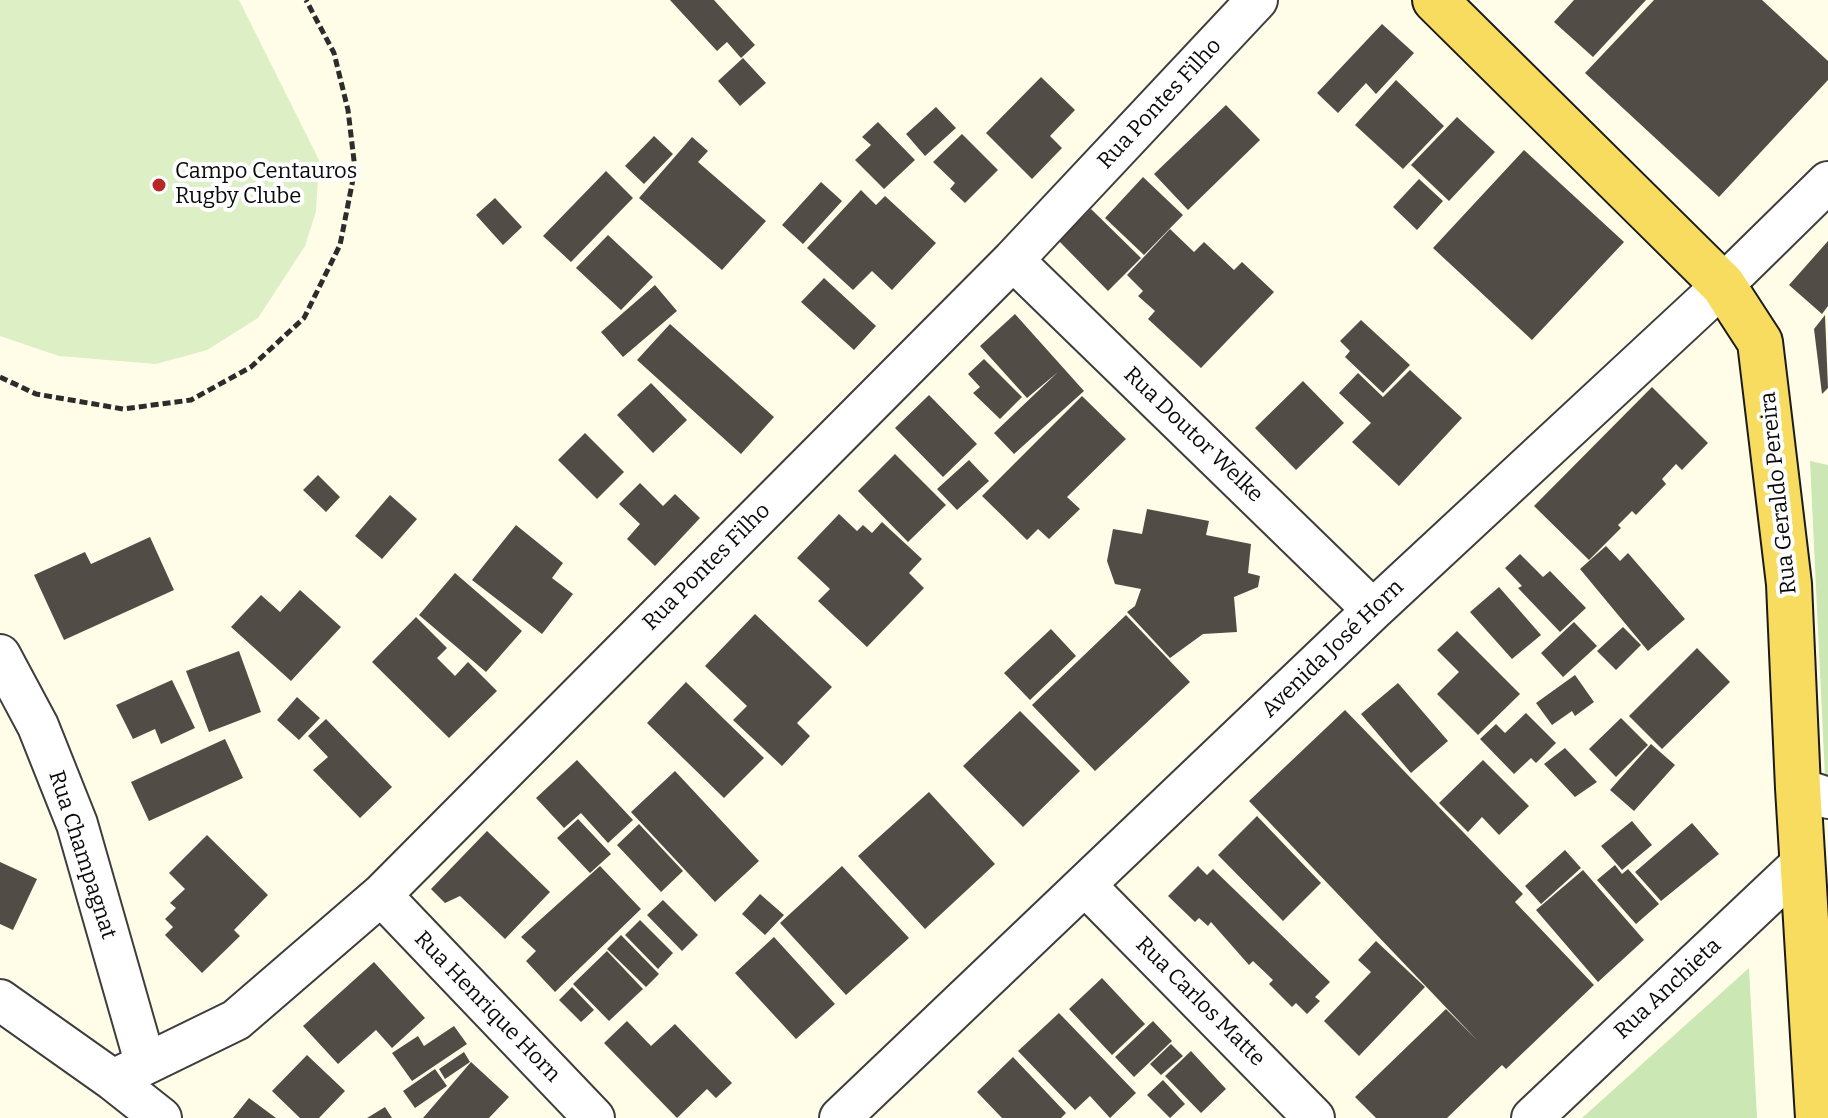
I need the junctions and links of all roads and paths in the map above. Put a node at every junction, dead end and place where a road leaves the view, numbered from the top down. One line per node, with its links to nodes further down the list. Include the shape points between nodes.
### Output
1 (306, 0): 7 (path, via 334,53 355,169 340,245 304,318 251,367 191,400 123,409 36,394)
2 (1257, 0): 5 (street, Rua Pontes Filho)
3 (1435, 0): 6 (main road, Rua Geraldo Pereira)
4 (1828, 182): 6 (street, Avenida José Horn)
5 (1013, 260): 8 (street, Rua Doutor Welke); 13 (street, Rua Pontes Filho)
6 (1723, 285): 8 (street, Avenida José Horn); 10 (main road, Rua Geraldo Pereira, via 1760,342 1768,387)
7 (0, 377)
8 (1373, 610): 12 (street, Avenida José Horn)
9 (0, 655): 15 (street, Rua Champagnat, via 38,726 77,824)
10 (1813, 793): 11 (main road, Rua Geraldo Pereira)
11 (1804, 861): 20 (street, Rua Anchieta); 21 (main road, Rua Geraldo Pereira)
12 (1086, 886): 18 (street, Avenida José Horn); 19 (street, Rua Carlos Matte)
13 (381, 895): 15 (street, Rua Pontes Filho, via 236,1020); 17 (street, Rua Henrique Horn)
14 (0, 1000): 15 (street)
15 (129, 1071): 16 (street)
16 (161, 1118)
17 (594, 1118)
18 (840, 1118)
19 (1314, 1118)
20 (1532, 1118)
21 (1818, 1118)

